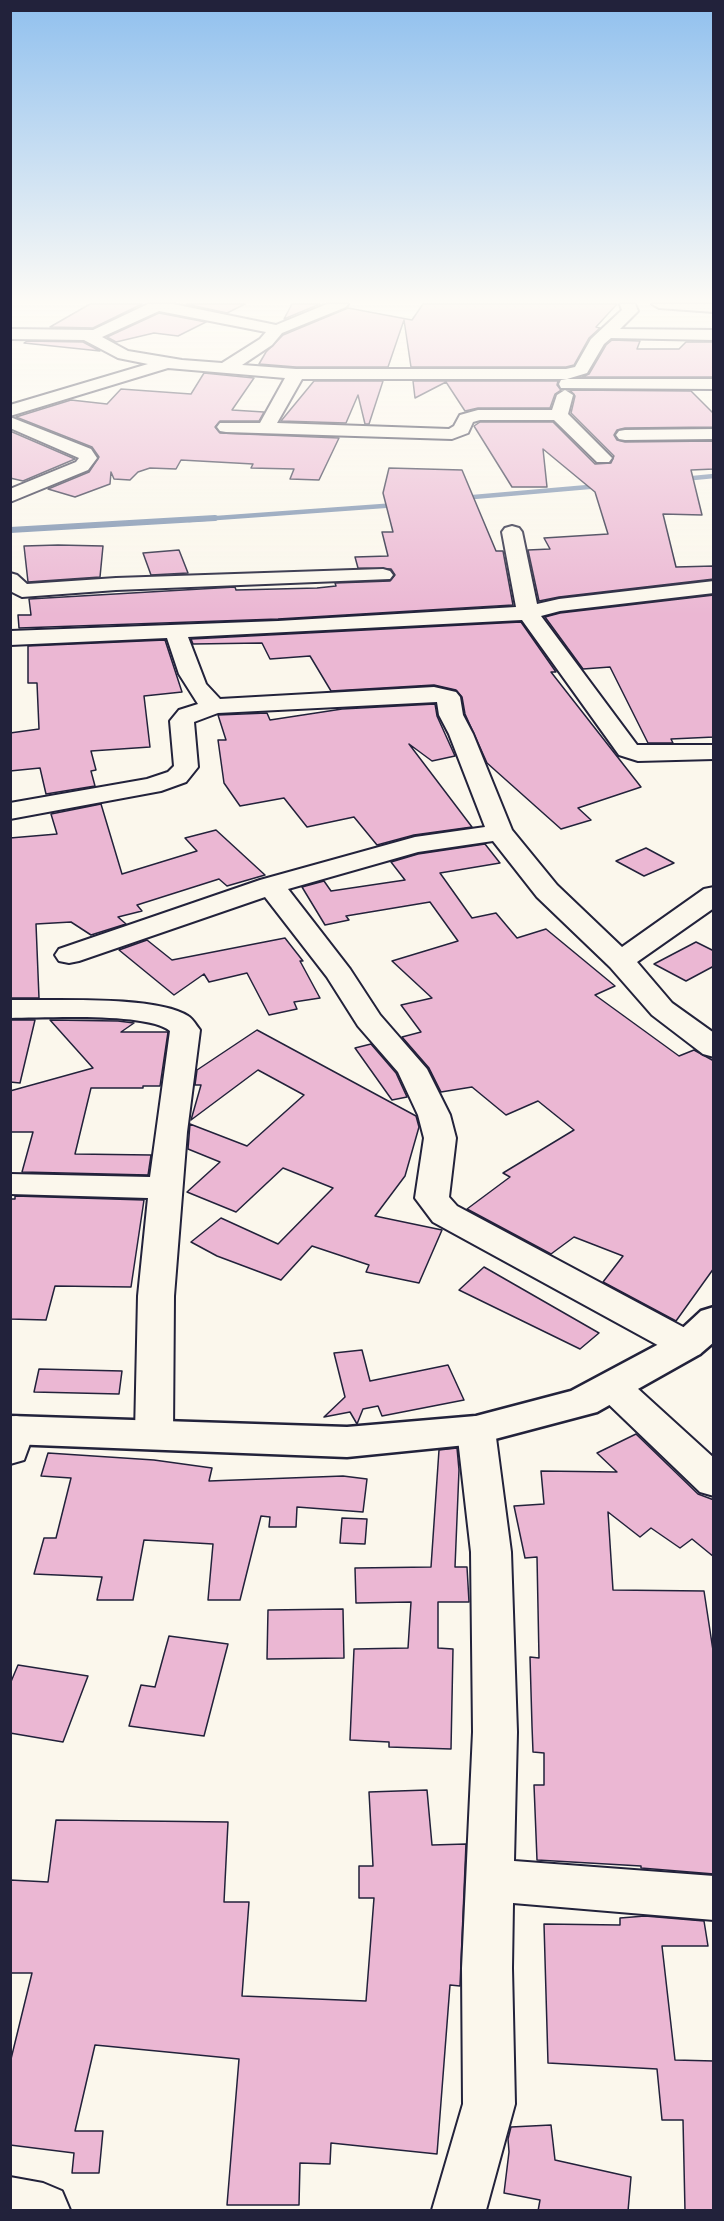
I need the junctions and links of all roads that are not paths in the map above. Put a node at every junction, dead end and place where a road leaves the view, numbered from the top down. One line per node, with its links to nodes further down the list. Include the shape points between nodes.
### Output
1 (277, 408): 6 (street)
2 (561, 408): 3 (street)
3 (559, 415): 6 (street, via 478,415 466,419 462,429 452,434); 9 (street)
4 (10, 422): 10 (street, via 85,453 88,458 81,466)
5 (226, 427): 6 (street)
6 (266, 428)
7 (625, 435): 8 (street)
8 (714, 435)
9 (603, 458)
10 (10, 496)
11 (512, 532): 15 (street)
12 (383, 574): 13 (street, via 22,591)
13 (13, 587)
14 (714, 587): 15 (street, via 559,605)
15 (528, 613): 16 (street); 19 (street, via 628,750 638,754)
16 (176, 632): 17 (street); 18 (street, via 188,671 208,703)
17 (10, 638)
18 (216, 706): 20 (street, via 187,715 182,722 186,767 177,777 152,786); 21 (street, via 434,694 448,697 454,723)
19 (714, 752)
20 (10, 811)
21 (500, 832): 22 (street, via 416,845); 25 (street, via 547,891)
22 (270, 886): 24 (street); 30 (street, via 340,975 368,1020 412,1070 434,1115 440,1138 432,1198 445,1214)
23 (714, 895): 25 (street)
24 (69, 955)
25 (620, 961): 27 (street, via 662,1009)
26 (10, 1009): 29 (street, via 159,1016 178,1022 185,1030)
27 (714, 1048)
28 (10, 1184): 29 (street)
29 (165, 1188): 33 (street, via 156,1296)
30 (700, 1332): 31 (street)
31 (612, 1386): 32 (street, via 583,1402); 35 (street)
32 (476, 1430): 33 (street, via 347,1442); 36 (street, via 491,1552 495,1732)
33 (154, 1434): 34 (street)
34 (12, 1436)
35 (714, 1482)
36 (490, 1880): 37 (street); 40 (street, via 489,2104)
37 (714, 1898)
38 (10, 2204): 39 (street)
39 (43, 2211)
40 (459, 2211)

